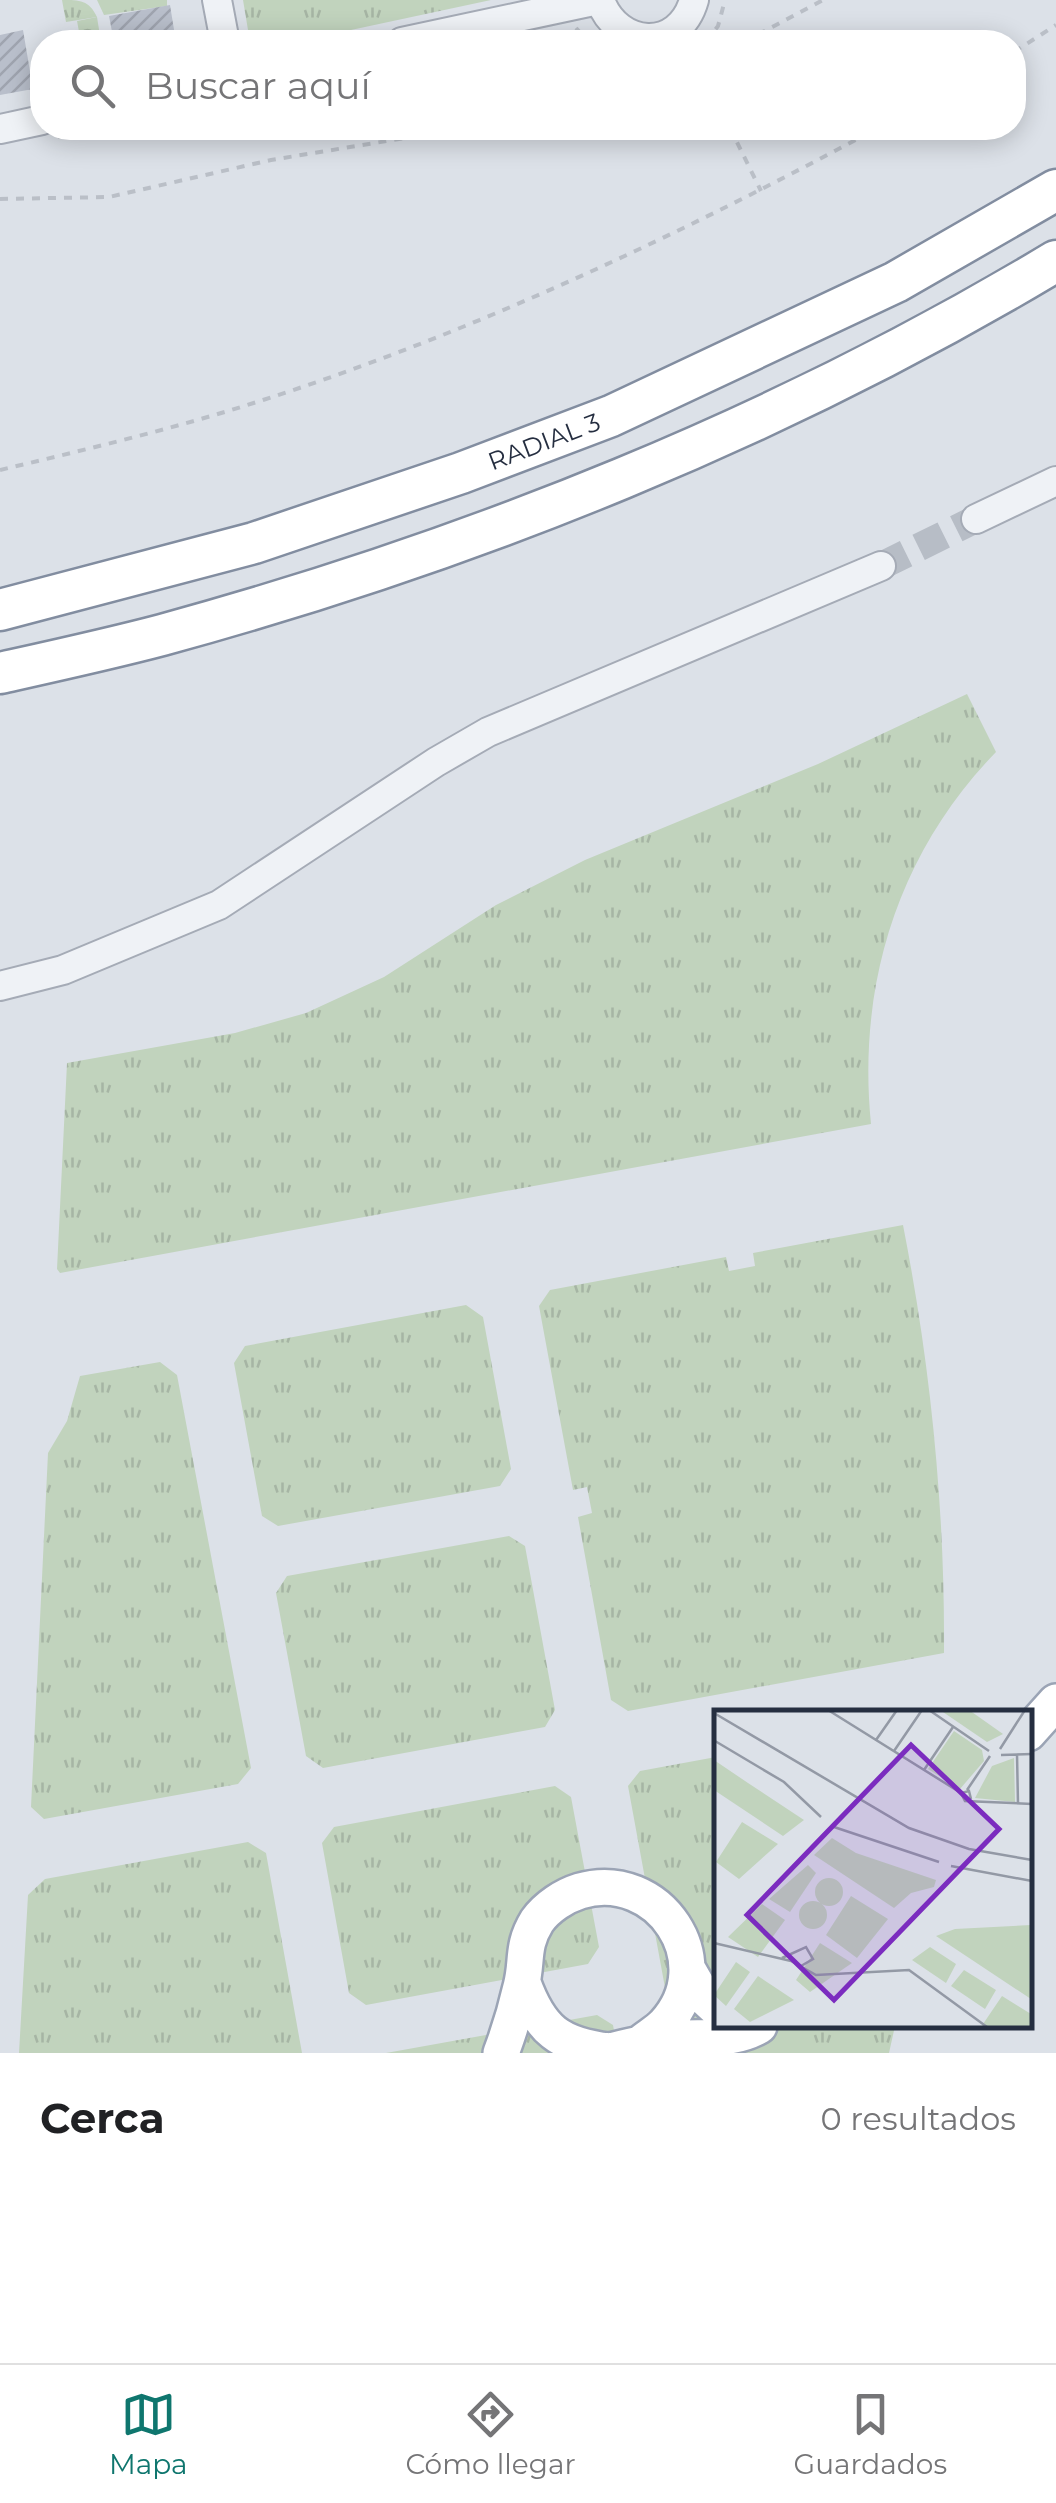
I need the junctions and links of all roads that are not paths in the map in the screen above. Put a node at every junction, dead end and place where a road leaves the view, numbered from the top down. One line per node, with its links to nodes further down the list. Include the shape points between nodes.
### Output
1 (217, 0): 4 (street)
2 (599, 0): 5 (street); 6 (street)
3 (694, 0): 7 (street)
4 (222, 30)
5 (458, 30)
6 (623, 30)
7 (673, 30)
8 (30, 123): 9 (street)
9 (0, 129)
10 (1056, 190): 15 (highway, RADIAL 3, via 896,282 610,416 254,543)
11 (1056, 261): 16 (highway, via 792,402 484,532 162,635)
12 (1056, 481): 13 (street)
13 (976, 520)
14 (881, 566): 17 (street, via 488,732 219,905 63,970)
15 (0, 610)
16 (0, 674)
17 (0, 986)
18 (1056, 1702): 19 (main road)
19 (1031, 1729)
20 (687, 1968): 21 (main road, via 674,1925 655,1904 630,1890 597,1886 564,1896 539,1918 524,1949); 22 (main road); 24 (main road, via 681,1998 665,2024)
21 (522, 1983): 24 (main road, via 552,2033 579,2047); 25 (main road)
22 (714, 2006)
23 (756, 2028): 24 (main road)
24 (618, 2049)
25 (501, 2053)

